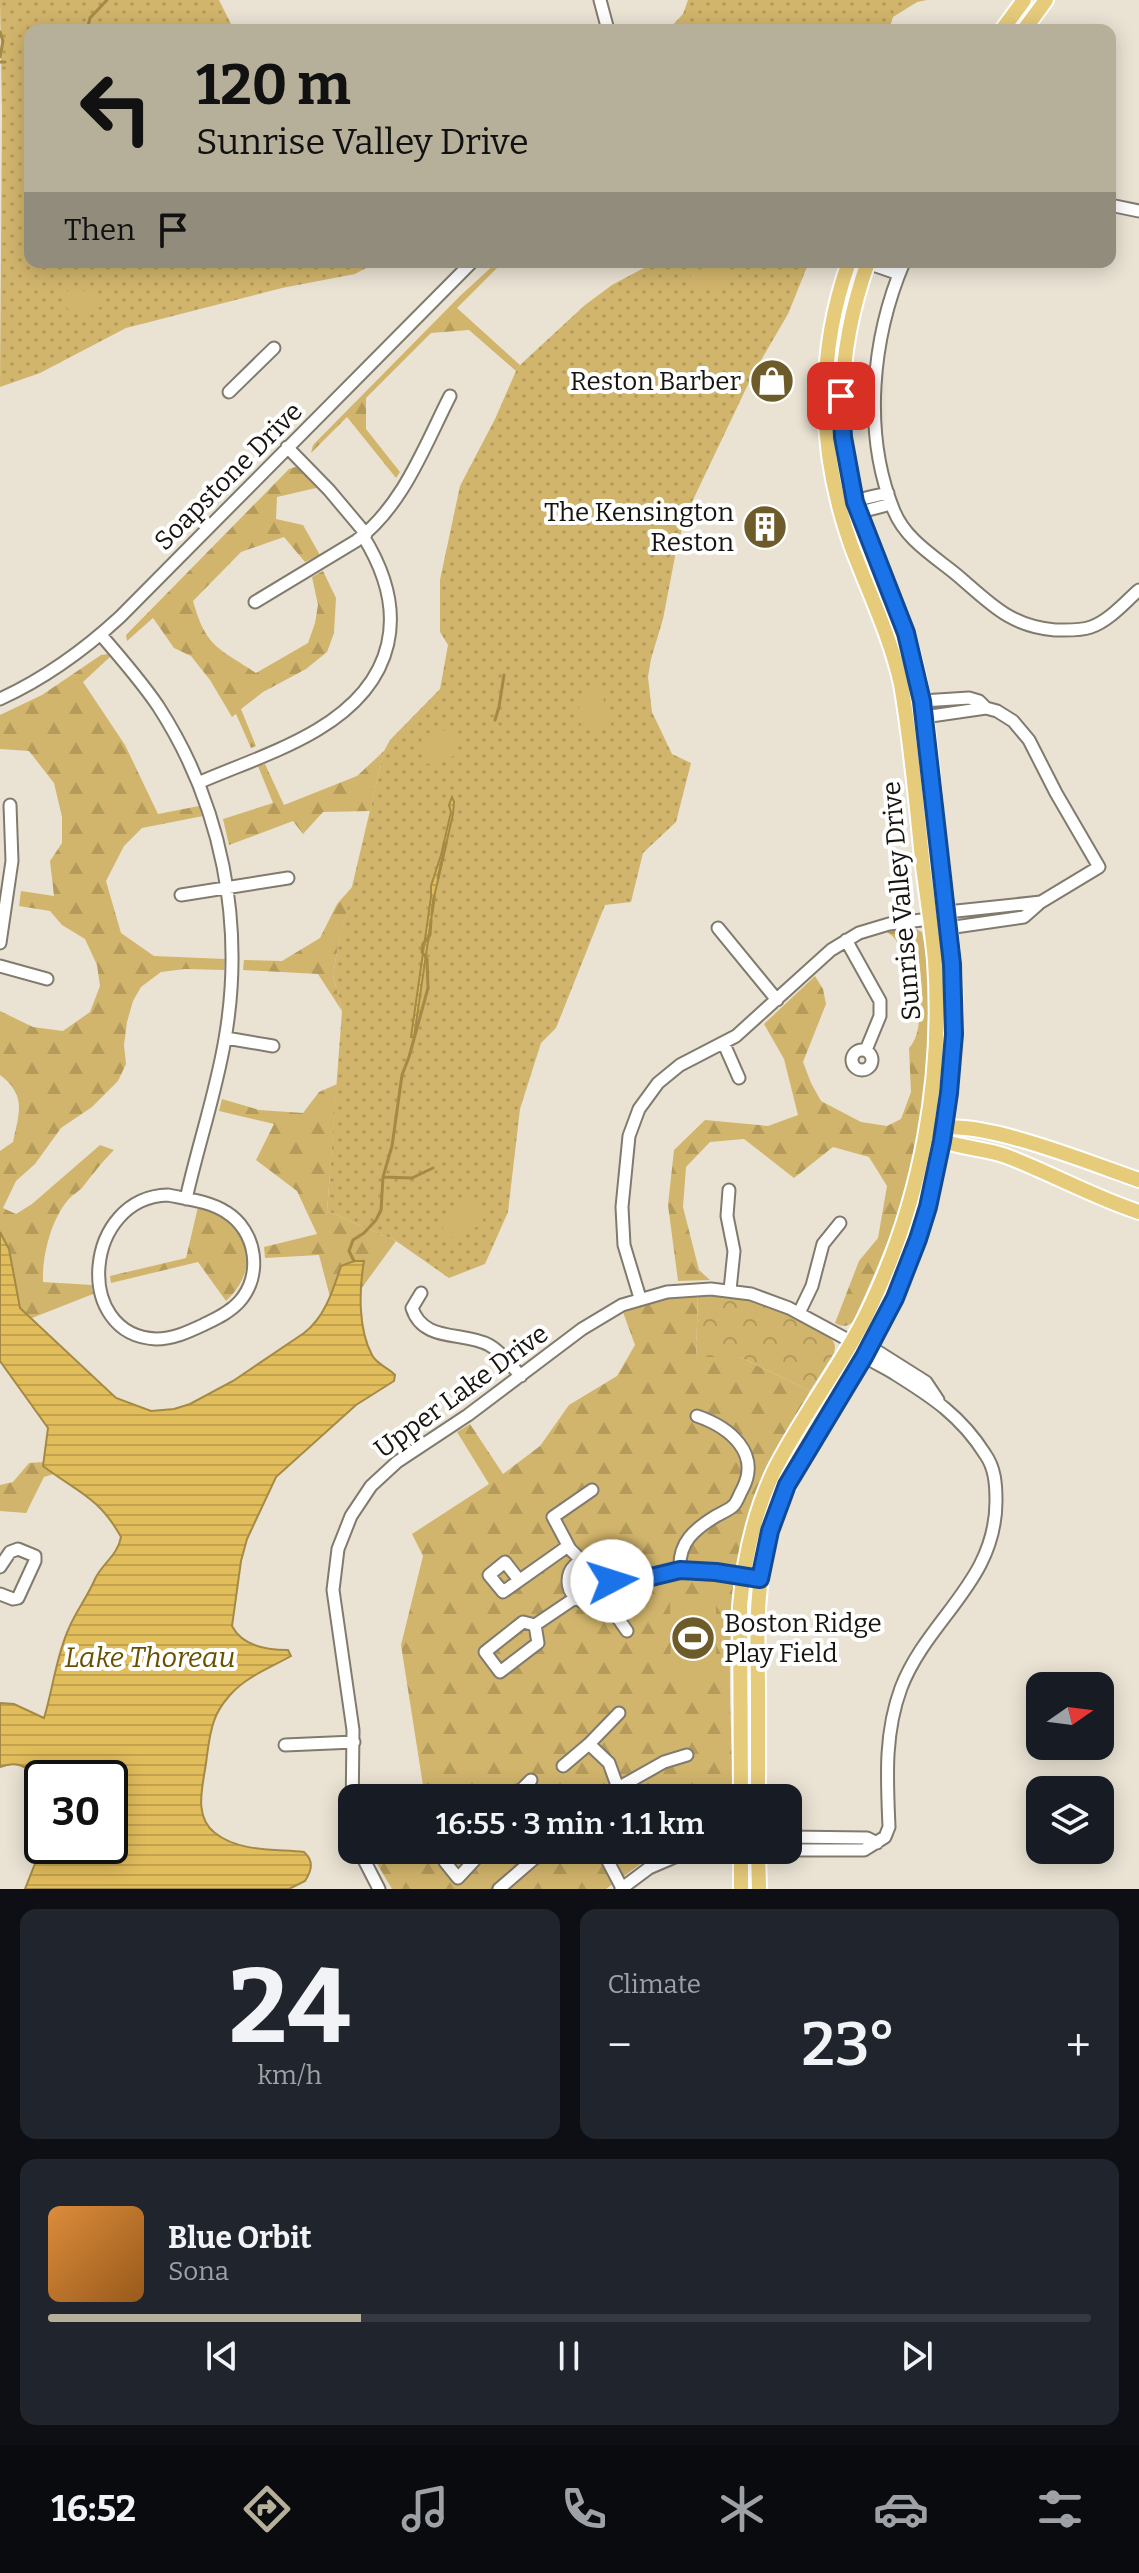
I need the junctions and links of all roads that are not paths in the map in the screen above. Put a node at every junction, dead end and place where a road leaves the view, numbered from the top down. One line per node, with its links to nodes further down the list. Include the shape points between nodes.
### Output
1 (600, 0): 4 (street)
2 (1024, 0): 5 (main road)
3 (1046, 0): 6 (main road)
4 (606, 24)
5 (1006, 24)
6 (1028, 24)
7 (1116, 206): 8 (street)
8 (1139, 211)
9 (466, 268): 18 (street, Soapstone Drive)
10 (836, 268): 14 (main road)
11 (847, 268): 14 (main road, Sunrise Valley Drive)
12 (869, 268): 20 (main road, Sunrise Valley Drive, via 848,326 842,375 843,437)
13 (901, 268): 19 (street, via 876,372 877,433)
14 (839, 293): 21 (main road, Sunrise Valley Drive, via 824,397 828,454)
15 (274, 348): 16 (street)
16 (229, 392)
17 (450, 396): 22 (street, via 407,483)
18 (287, 447): 22 (street); 25 (street, Soapstone Drive)
19 (890, 498): 20 (street); 23 (street, via 916,542 1017,622 1049,629 1091,627)
20 (857, 508): 21 (street, via 846,506); 27 (main road, Sunrise Valley Drive, via 906,633)
21 (841, 512): 29 (main road, Sunrise Valley Drive, via 894,653)
22 (364, 535): 24 (street); 31 (street, via 382,570 390,604 389,638 372,680 318,730)
23 (1139, 590)
24 (255, 602)
25 (101, 635): 26 (street, Soapstone Drive, via 55,670); 31 (street, via 157,705)
26 (0, 699)
27 (922, 701): 28 (street, via 969,698); 29 (street); 30 (main road, Sunrise Valley Drive)
28 (986, 708): 30 (street); 36 (street, via 1021,729 1099,867)
29 (906, 712): 30 (street); 38 (main road, Sunrise Valley Drive)
30 (924, 717): 37 (main road, Sunrise Valley Drive)
31 (198, 783): 34 (street)
32 (10, 805): 42 (street, via 12,861)
33 (288, 878): 34 (street)
34 (227, 888): 35 (street); 46 (street, via 233,947)
35 (181, 895)
36 (1041, 902): 37 (street); 40 (street, via 1024,917)
37 (947, 912): 38 (street); 40 (main road, Sunrise Valley Drive)
38 (930, 919): 40 (street); 41 (street, via 874,927); 52 (main road, Sunrise Valley Drive, via 937,1033)
39 (718, 928): 45 (street)
40 (948, 928): 51 (main road, Sunrise Valley Drive, via 955,997)
41 (846, 940): 45 (street); 49 (street, via 880,1001 880,1016)
42 (0, 943)
43 (0, 966): 44 (street)
44 (47, 979)
45 (777, 1000): 47 (street)
46 (226, 1038): 48 (street); 59 (street)
47 (724, 1044): 50 (street); 64 (street, via 669,1073 647,1095 633,1122 622,1224)
48 (273, 1046)
49 (866, 1050)
50 (739, 1078)
51 (949, 1093): 53 (main road, via 956,1115); 54 (main road, Sunrise Valley Drive)
52 (927, 1131): 54 (main road); 66 (main road, Sunrise Valley Drive, via 888,1268)
53 (985, 1132): 54 (main road); 57 (main road)
54 (943, 1134): 55 (main road); 56 (main road, Sunrise Valley Drive)
55 (990, 1151): 56 (main road, via 952,1154); 60 (main road)
56 (936, 1171): 67 (main road, Sunrise Valley Drive, via 914,1249)
57 (1139, 1180)
58 (729, 1190): 62 (street, via 727,1216 734,1251)
59 (186, 1199): 59 (street, via 218,1208 238,1222 253,1252 250,1283 239,1303 222,1316 178,1336 145,1337 124,1327 104,1302 99,1268 105,1241 118,1217 136,1202 157,1196)
60 (1139, 1212)
61 (840, 1223): 65 (street, via 823,1244)
62 (730, 1290): 64 (street, Upper Lake Drive, via 689,1289); 65 (street, Upper Lake Drive)
63 (421, 1293): 68 (street, via 413,1303 414,1313 430,1329 492,1346)
64 (640, 1298): 68 (street, Upper Lake Drive, via 598,1318)
65 (799, 1313): 66 (street, Upper Lake Drive)
66 (852, 1342): 67 (street); 75 (main road, Sunrise Valley Drive, via 774,1472)
67 (867, 1352): 76 (main road, Sunrise Valley Drive, via 787,1485); 98 (street, via 926,1382 989,1459 996,1485 994,1533 984,1560 918,1654 902,1687 887,1746 888,1833)
68 (521, 1376): 85 (street, Upper Lake Drive, via 397,1462 371,1486 347,1524 333,1590)
69 (697, 1416): 74 (street, via 729,1431 739,1443 747,1461 746,1482 734,1506 695,1529)
70 (592, 1490): 71 (street, via 553,1517)
71 (568, 1546): 72 (street); 77 (street)
72 (582, 1561): 78 (street, via 604,1565); 80 (street, via 568,1580)
73 (0, 1567): 79 (street, via 18,1549 35,1556 18,1598)
74 (680, 1570): 75 (street); 78 (street)
75 (743, 1576): 76 (street); 95 (main road, Sunrise Valley Drive)
76 (760, 1579): 96 (main road, Sunrise Valley Drive)
77 (519, 1580)
78 (612, 1581): 81 (street)
79 (0, 1594)
80 (575, 1598): 81 (street, via 593,1603); 82 (street)
81 (604, 1598): 83 (street)
82 (535, 1625): 82 (street, via 538,1643 500,1672 485,1652 523,1622)
83 (627, 1631)
84 (619, 1713): 86 (street)
85 (354, 1742): 87 (street); 91 (street, Upper Lake Drive)
86 (589, 1744): 89 (street); 93 (street, via 609,1763)
87 (285, 1745)
88 (687, 1755): 94 (street, via 664,1762)
89 (563, 1766)
90 (531, 1780): 92 (street)
91 (353, 1784)
92 (527, 1784)
93 (614, 1784)
94 (630, 1784)
95 (741, 1784)
96 (758, 1784)
97 (802, 1837): 98 (street, via 867,1838)
98 (877, 1843): 99 (street, via 864,1850)
99 (802, 1850)
100 (366, 1864): 108 (street)
101 (447, 1864): 102 (street, via 458,1878)
102 (471, 1864)
103 (528, 1864): 109 (street)
104 (609, 1864): 110 (street)
105 (659, 1864): 110 (street)
106 (741, 1864): 111 (main road)
107 (758, 1864): 112 (main road)
108 (379, 1889)
109 (499, 1889)
110 (622, 1889)
111 (741, 1889)
112 (759, 1889)

